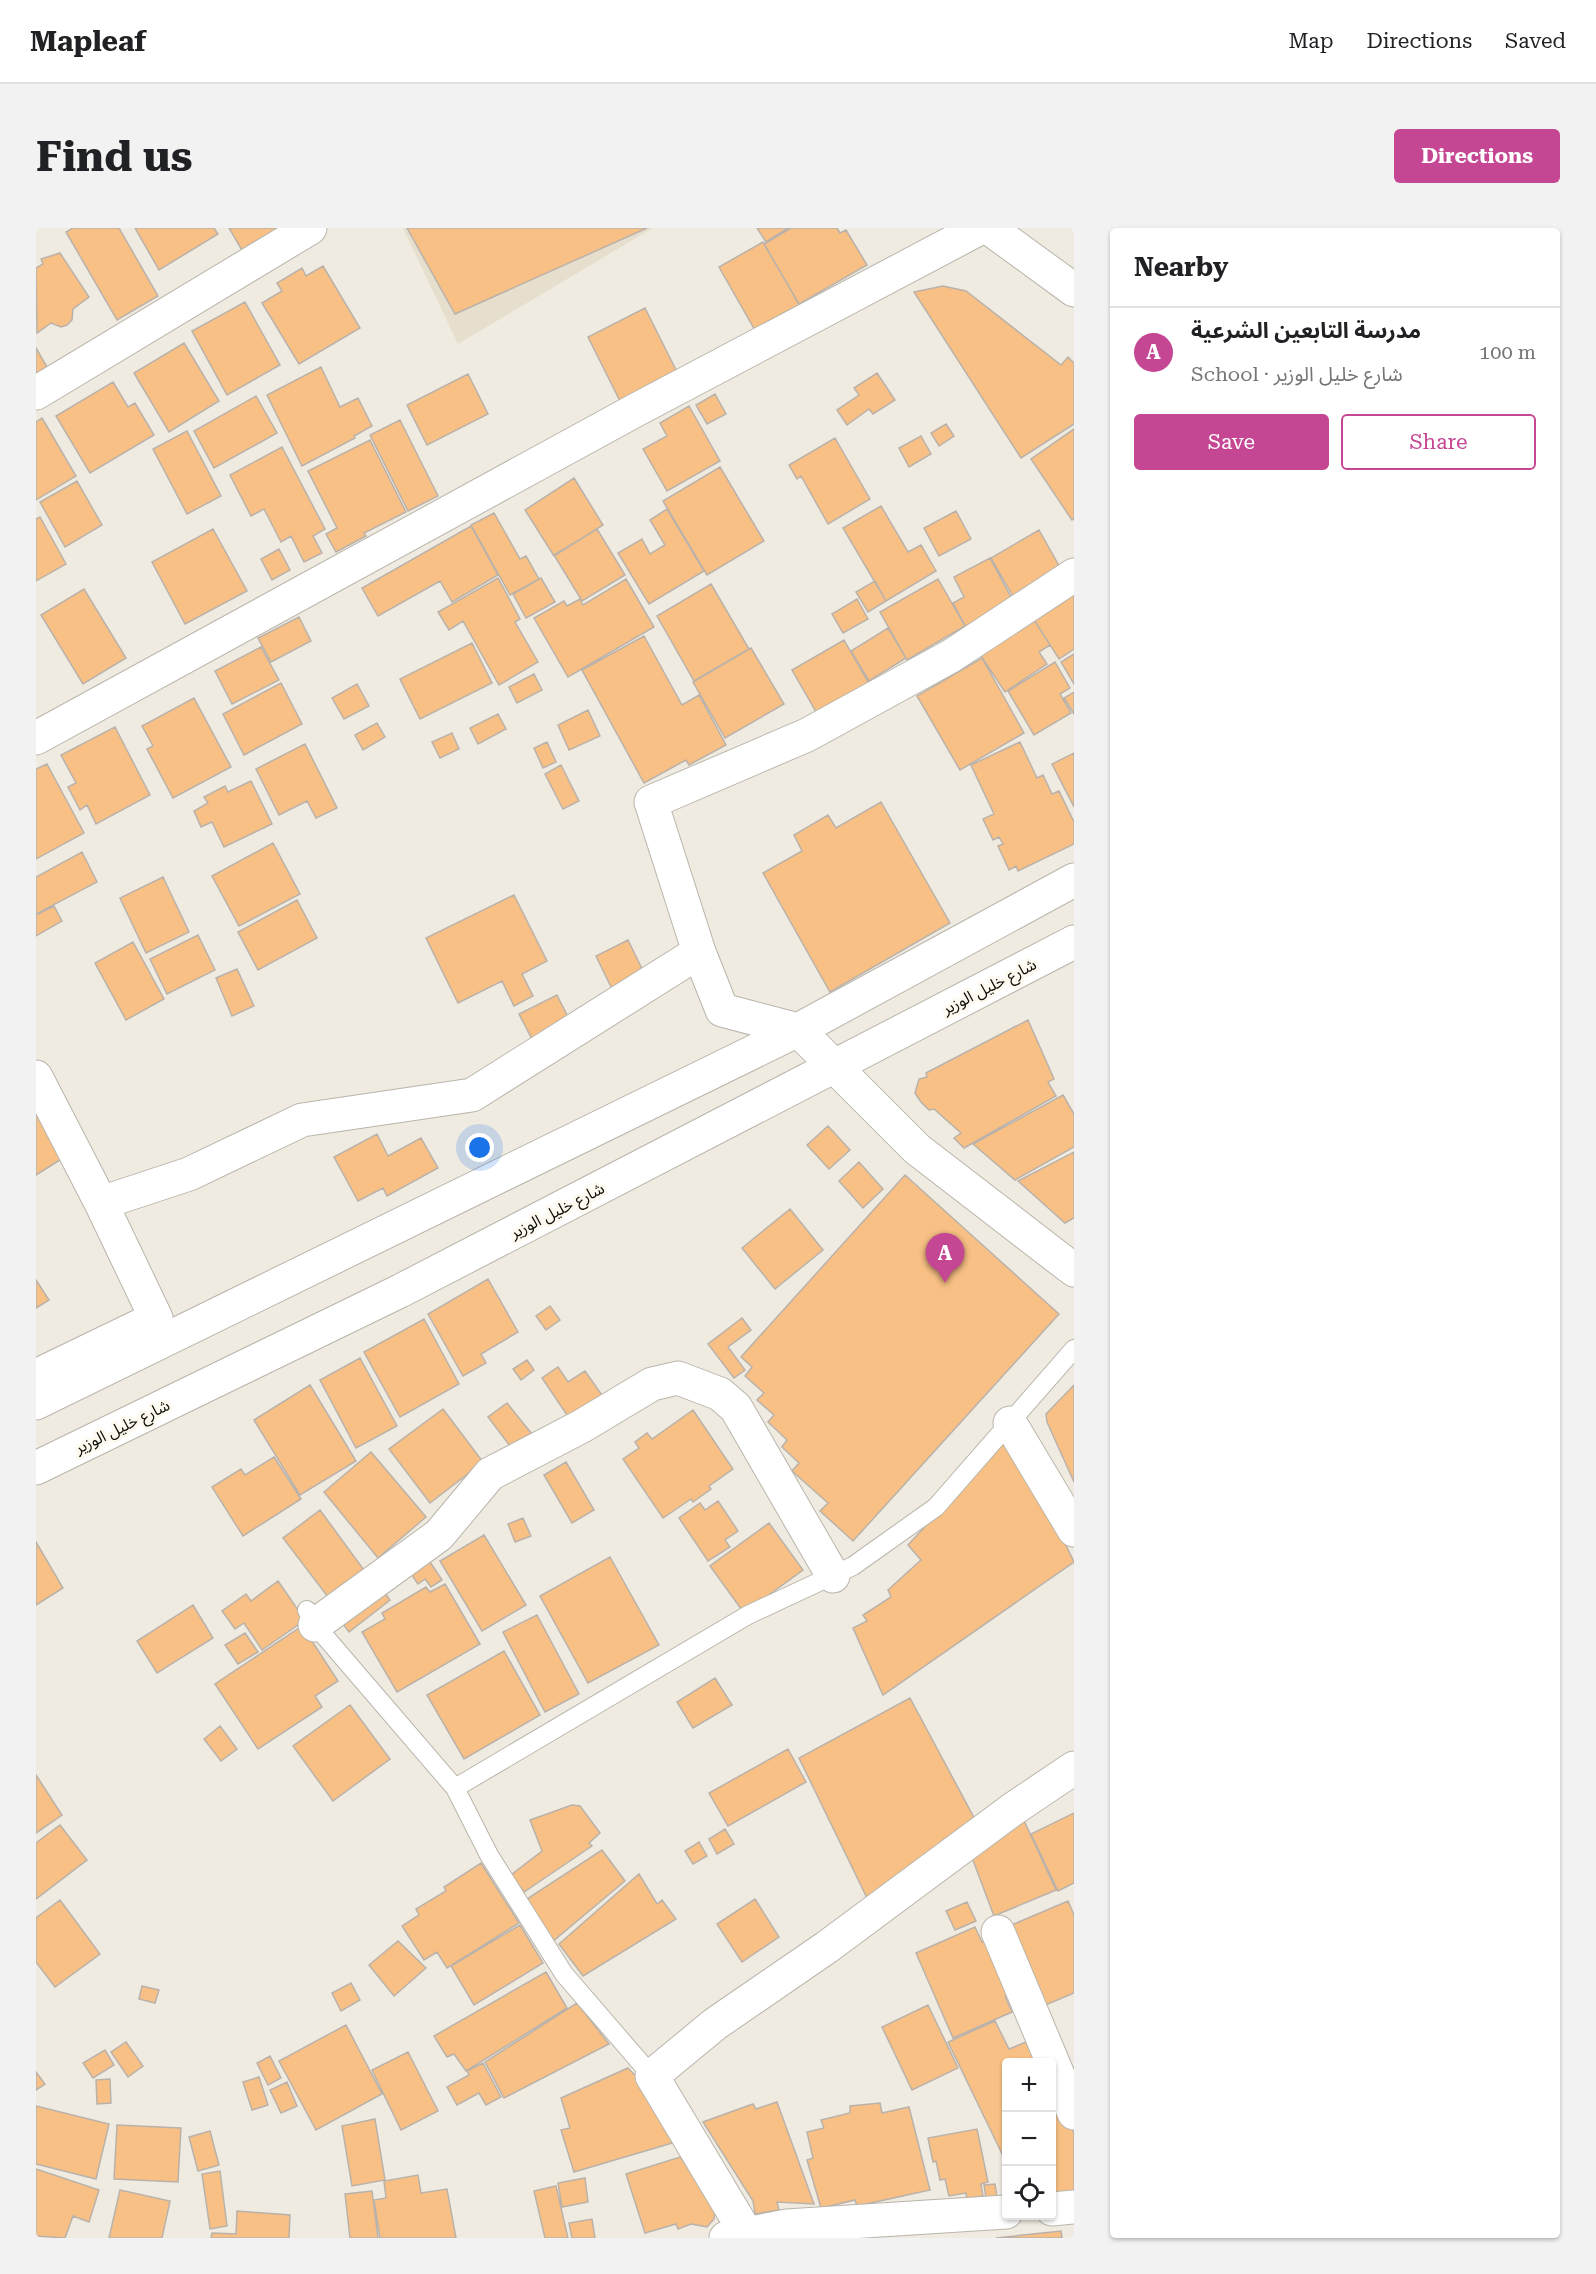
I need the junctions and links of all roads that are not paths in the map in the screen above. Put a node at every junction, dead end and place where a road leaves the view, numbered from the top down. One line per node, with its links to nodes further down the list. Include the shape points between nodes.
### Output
1 (310, 228): 5 (street)
2 (980, 228): 7 (street, via 634,411)
3 (989, 228): 4 (street)
4 (1074, 290)
5 (36, 393)
6 (1074, 575): 10 (street, via 951,656 807,735 651,802)
7 (36, 738)
8 (1074, 880): 11 (street)
9 (1074, 942): 12 (street, شارع خليل الوزير)
10 (699, 952): 11 (street, via 722,1010); 14 (street, via 472,1095 302,1120 189,1174)
11 (798, 1030): 12 (street); 18 (street)
12 (834, 1066): 15 (street, via 917,1149); 20 (street, شارع خليل الوزير, via 400,1291)
13 (36, 1077): 14 (street)
14 (101, 1203): 17 (street, via 156,1318)
15 (1074, 1270)
16 (1074, 1349): 19 (lane)
17 (36, 1376)
18 (36, 1403)
19 (1010, 1423): 21 (street); 22 (lane, via 936,1507 853,1566)
20 (36, 1468)
21 (1074, 1530)
22 (833, 1575): 23 (street, via 736,1408 720,1394 678,1378 652,1384 490,1474 439,1535); 25 (lane, via 748,1615)
23 (311, 1618): 25 (lane)
24 (1074, 1768): 27 (street, via 715,2024)
25 (455, 1788): 27 (lane, via 489,1855 564,1974)
26 (998, 1932): 28 (street)
27 (652, 2076): 32 (street)
28 (1074, 2113)
29 (1074, 2207): 30 (street)
30 (1056, 2209)
31 (1002, 2212): 32 (street, via 787,2226)
32 (735, 2235)

